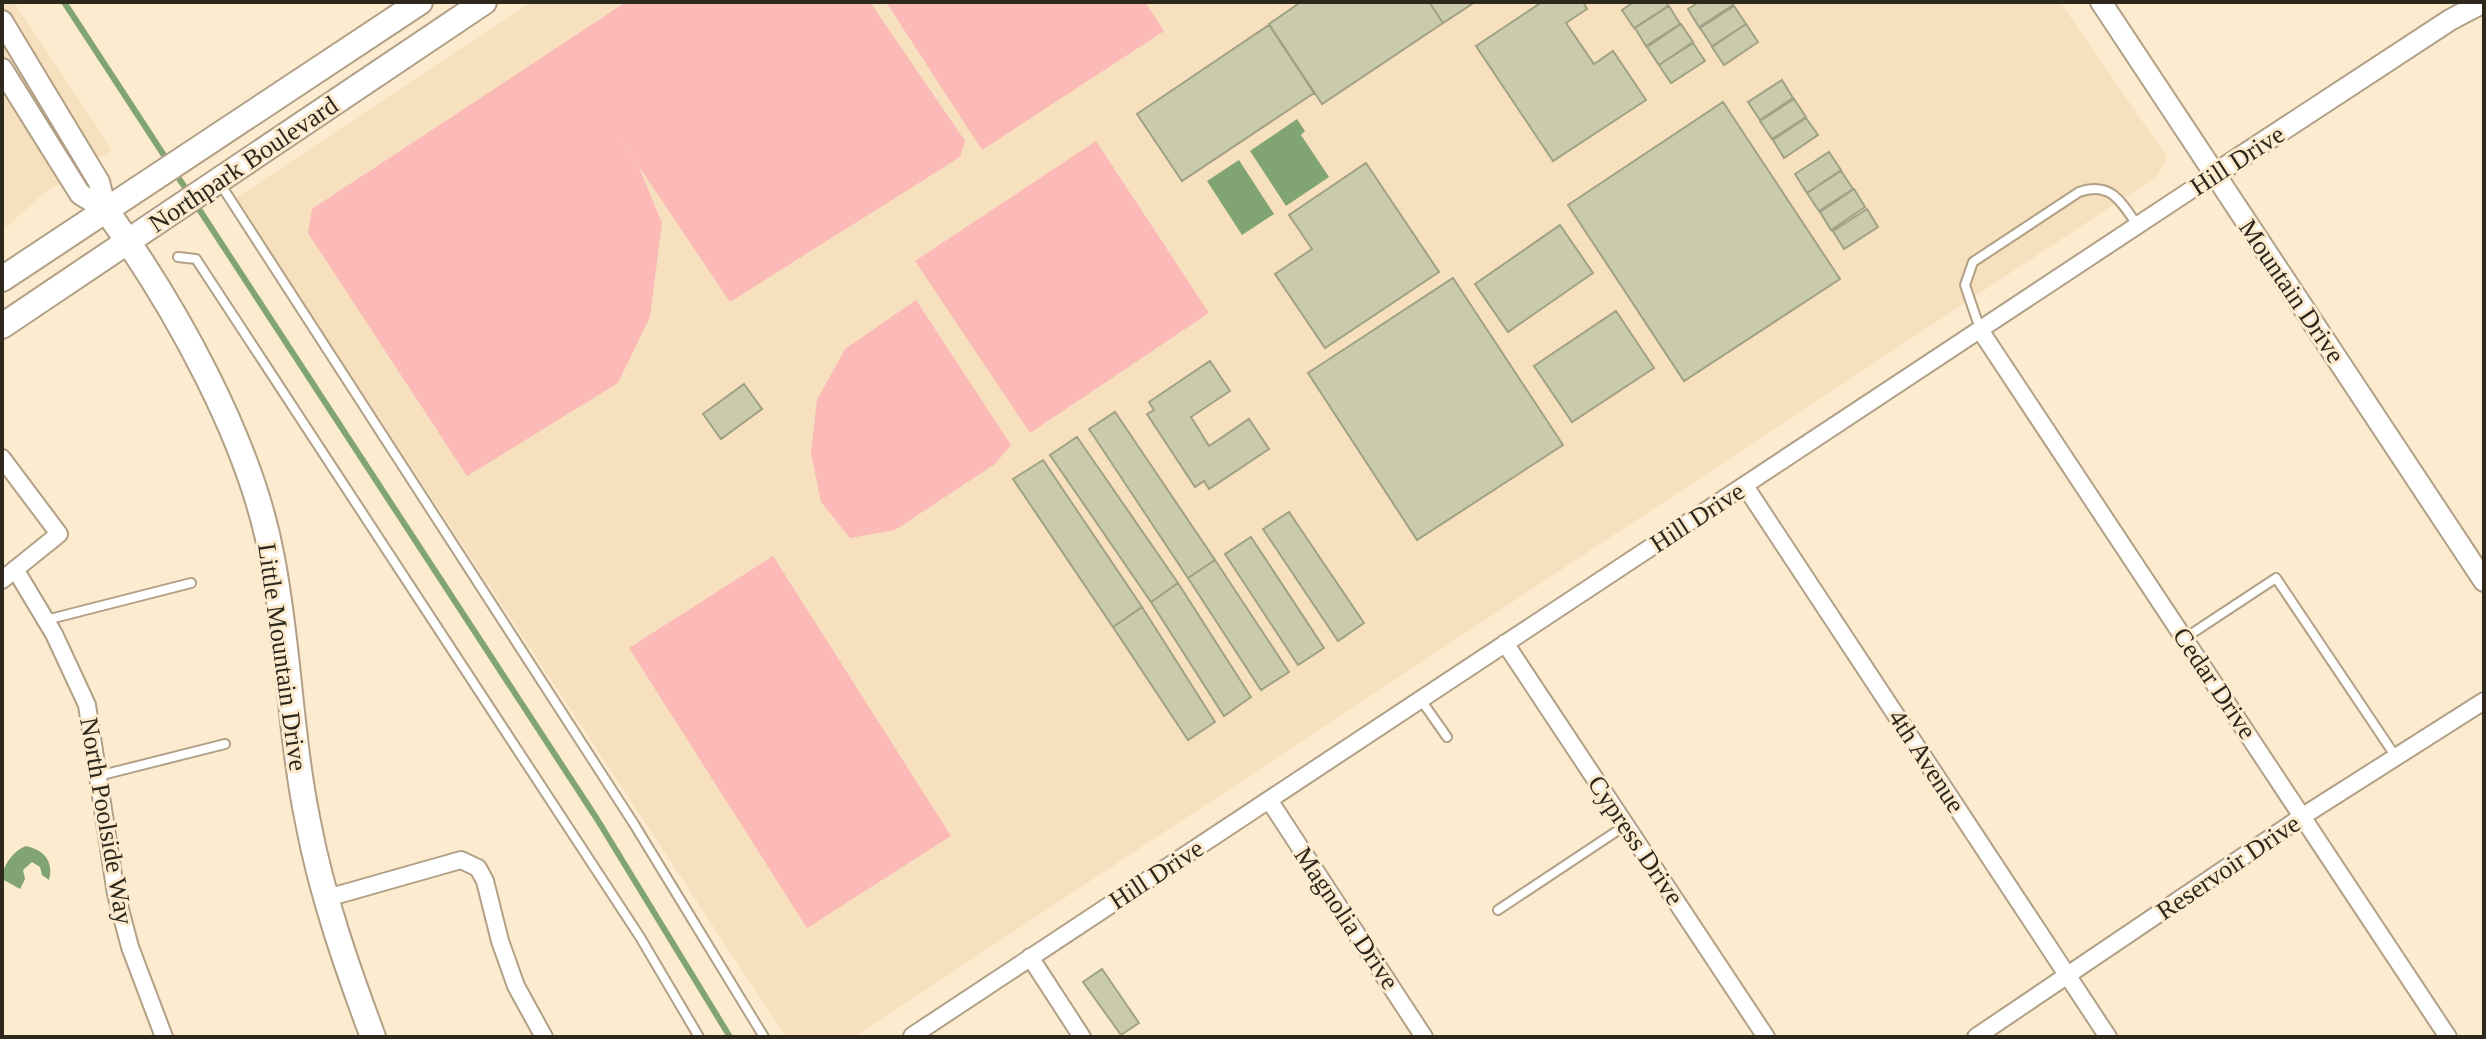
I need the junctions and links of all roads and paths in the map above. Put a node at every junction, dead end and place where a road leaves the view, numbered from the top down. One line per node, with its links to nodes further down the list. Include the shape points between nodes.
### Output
1 (420, 2): 9 (main road, Northpark Boulevard)
2 (484, 2): 8 (main road, Northpark Boulevard)
3 (2101, 2): 7 (street, Mountain Drive)
4 (2484, 2): 7 (street, Hill Drive)
5 (2, 21): 9 (street, via 99,182)
6 (2, 69): 9 (street, via 80,194)
7 (2215, 174): 10 (street, Hill Drive); 19 (street, Mountain Drive)
8 (214, 184): 11 (main road, Northpark Boulevard); 42 (lane, via 634,824)
9 (106, 210): 11 (main road, Little Mountain Drive); 13 (main road, Northpark Boulevard)
10 (2138, 225): 15 (street, Hill Drive); 15 (lane, via 2118,197 2092,187 1973,262 1965,285)
11 (128, 240): 14 (main road, Northpark Boulevard); 33 (main road, Little Mountain Drive, via 198,359 253,490 272,556 308,822)
12 (178, 257): 41 (lane, via 196,259 632,924)
13 (2, 279)
14 (2, 326)
15 (1980, 330): 17 (street, Hill Drive); 22 (street, Cedar Drive)
16 (2, 458): 18 (street, via 59,534)
17 (1745, 486): 23 (street, Hill Drive); 36 (street, 4th Avenue)
18 (8, 575): 21 (street, North Poolside Way)
19 (2484, 581)
20 (191, 583): 21 (lane)
21 (46, 620): 29 (street, North Poolside Way, via 87,705)
22 (2185, 638): 28 (lane, via 2276,578); 31 (street, Cedar Drive)
23 (1505, 643): 24 (street, Hill Drive); 32 (street, Cypress Drive)
24 (1420, 699): 26 (lane); 30 (street, Hill Drive)
25 (2484, 701): 28 (street, Reservoir Drive)
26 (1447, 737)
27 (225, 744): 29 (lane)
28 (2396, 757): 31 (street, Reservoir Drive)
29 (98, 776): 38 (street, North Poolside Way, via 116,894)
30 (1269, 800): 35 (street, Hill Drive); 44 (street, Magnolia Drive)
31 (2303, 816): 36 (street, Reservoir Drive); 48 (street, Cedar Drive)
32 (1626, 825): 34 (lane); 45 (street, Cypress Drive)
33 (327, 898): 39 (main road, Little Mountain Drive); 40 (street, via 461,860 478,868 516,986)
34 (1498, 910)
35 (1030, 957): 37 (street, Hill Drive); 43 (street)
36 (2068, 975): 46 (street, Reservoir Drive); 47 (street, 4th Avenue)
37 (912, 1036)
38 (164, 1037)
39 (373, 1037)
40 (544, 1037)
41 (699, 1037)
42 (764, 1037)
43 (1082, 1037)
44 (1424, 1037)
45 (1766, 1037)
46 (1976, 1037)
47 (2108, 1037)
48 (2448, 1037)

